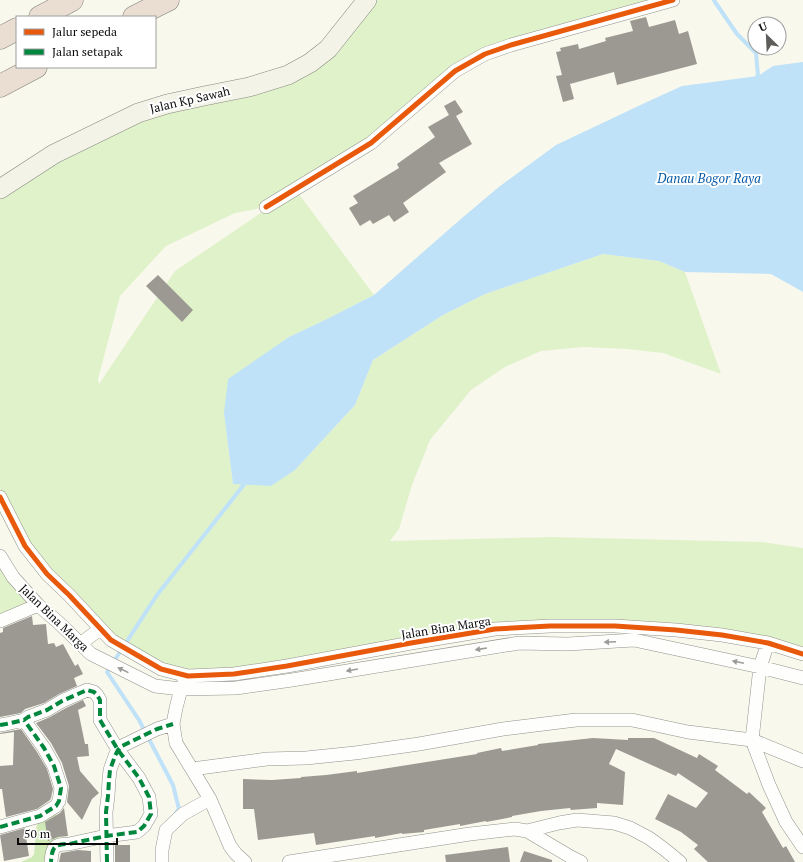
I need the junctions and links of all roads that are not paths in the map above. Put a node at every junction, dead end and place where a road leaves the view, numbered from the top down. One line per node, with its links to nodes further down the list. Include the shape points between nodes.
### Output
1 (72, 0): 5 (highway)
2 (168, 0): 6 (highway)
3 (367, 0): 11 (street, Jalan Kp Sawah, via 328,49 288,75 249,87 167,104 138,113 54,154)
4 (673, 0): 12 (street, via 485,54 455,70 371,143)
5 (42, 16)
6 (136, 16)
7 (16, 30): 8 (highway)
8 (0, 38)
9 (34, 68): 10 (highway)
10 (0, 86)
11 (0, 189)
12 (266, 208)
13 (0, 497): 17 (street, Jalan Bina Marga, via 25,546 47,574)
14 (0, 556): 15 (street, Jalan Bina Marga, via 13,577)
15 (38, 605): 16 (street); 19 (street, Jalan Bina Marga)
16 (0, 621)
17 (100, 628): 19 (street); 22 (street, Jalan Bina Marga, via 111,640 161,669)
18 (768, 643): 20 (street, Jalan Bina Marga); 21 (street); 22 (street, Jalan Bina Marga, via 722,635 615,626 495,629 237,674)
19 (80, 644): 24 (street, Jalan Bina Marga, one-way to 19, via 155,686 90,654)
20 (803, 654)
21 (760, 667): 23 (street, Jalan Bina Marga); 24 (street, Jalan Bina Marga, one-way to 24, via 634,640 568,644 520,643 236,688); 28 (street)
22 (188, 676): 24 (street)
23 (803, 678)
24 (181, 690): 26 (street)
25 (24, 720): 27 (street); 29 (street, via 87,690 94,692 100,700 100,720); 33 (street, via 54,766 61,788 59,801 56,806 40,816)
26 (173, 724): 29 (street, via 157,729); 31 (street, via 176,743)
27 (0, 725)
28 (752, 740): 30 (street); 31 (street, via 688,732 632,720 576,720 355,753 267,759); 36 (street, via 786,822)
29 (120, 748): 35 (street, via 108,780); 35 (street, via 150,797 151,814 138,832)
30 (803, 761)
31 (192, 769): 32 (street)
32 (210, 798): 39 (street, via 182,814 166,830); 40 (street, via 230,846)
33 (0, 827)
34 (528, 831): 41 (street, via 515,829 470,834); 42 (street); 43 (street, via 577,820 614,823 649,838)
35 (106, 836): 37 (street, via 56,845 52,850); 38 (street)
36 (803, 847)
37 (51, 862)
38 (107, 862)
39 (162, 862)
40 (246, 862)
41 (289, 862)
42 (581, 862)
43 (680, 862)

